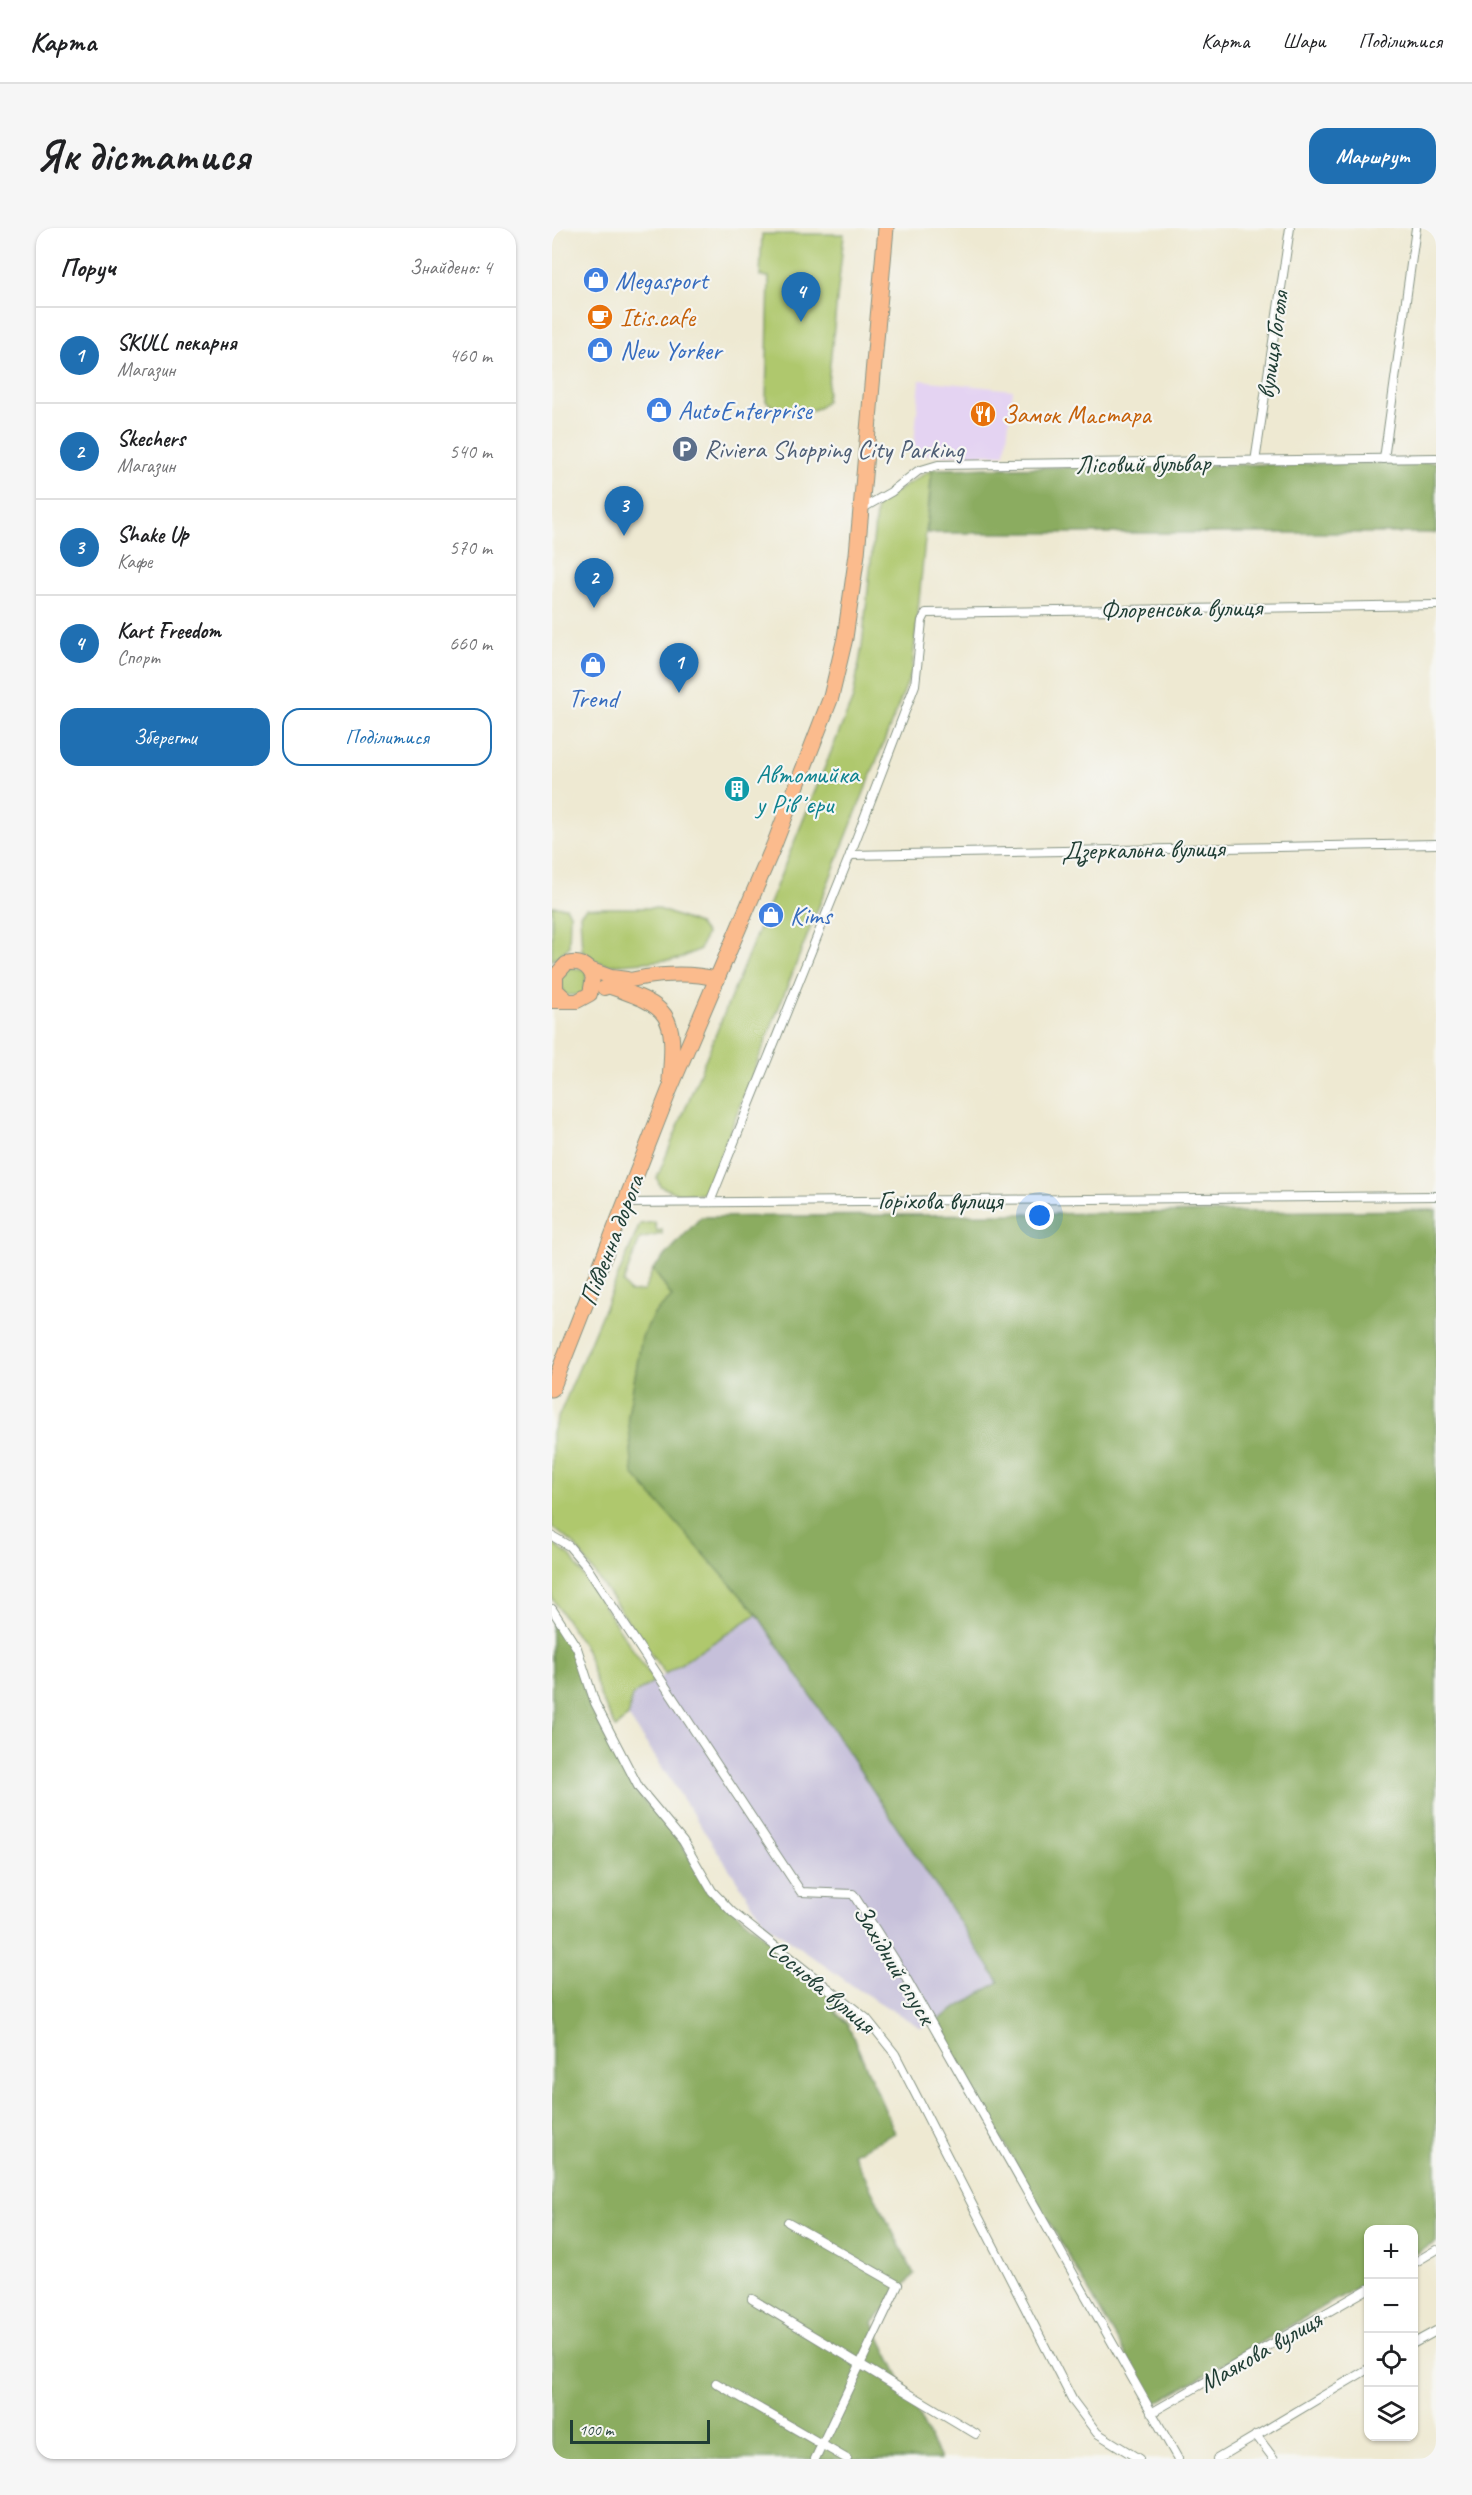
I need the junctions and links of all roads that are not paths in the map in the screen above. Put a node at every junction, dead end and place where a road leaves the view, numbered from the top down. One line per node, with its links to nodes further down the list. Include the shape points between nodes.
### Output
1 (886, 228): 7 (highway)
2 (1290, 228): 6 (street, вулиця Гоголя)
3 (1416, 228): 5 (street)
4 (1436, 458): 5 (street, Лісовий бульвар)
5 (1384, 459): 6 (street, Лісовий бульвар)
6 (1255, 462): 7 (street, Лісовий бульвар, via 938,465 918,471)
7 (862, 508): 12 (highway, via 845,638 831,697)
8 (1436, 605): 10 (street, Флоренська вулиця, via 926,613 915,685)
9 (1436, 844): 10 (street, Дзеркальна вулиця)
10 (850, 855): 21 (street)
11 (589, 969): 13 (main road); 14 (main road, via 581,963 566,964 558,970); 16 (main road, via 594,986)
12 (718, 979): 13 (main road, via 696,975); 19 (highway)
13 (635, 980): 15 (main road)
14 (553, 983): 18 (main road)
15 (609, 986): 16 (main road); 19 (highway, via 645,998 665,1015 673,1038)
16 (587, 998): 18 (main road)
17 (552, 1000): 18 (main road)
18 (567, 1000)
19 (669, 1091): 22 (highway, Південна дорога)
20 (1436, 1196): 21 (street, Горіхова вулиця)
21 (710, 1202): 22 (street, Горіхова вулиця)
22 (625, 1203): 23 (highway, Південна дорога)
23 (552, 1389)
24 (552, 1536): 36 (street, Західний спуск, via 569,1546 586,1566 801,1892 853,1894 902,1971)
25 (552, 1610): 42 (street, Соснова вулиця, via 577,1648 595,1703 639,1788 668,1819 702,1877 725,1905 867,2019 895,2054 1073,2401 1097,2433)
26 (788, 2222): 33 (street, via 898,2285)
27 (1436, 2250): 28 (street)
28 (1418, 2260)
29 (1364, 2291): 36 (street, Маякова вулиця)
30 (752, 2299): 33 (street)
31 (1436, 2331): 32 (street)
32 (1418, 2340)
33 (860, 2365): 37 (street); 39 (street)
34 (1364, 2371): 38 (street)
35 (716, 2383): 39 (street)
36 (1151, 2413): 43 (street, Західний спуск)
37 (976, 2434)
38 (1256, 2435): 44 (street); 45 (street)
39 (822, 2444): 40 (street); 41 (street)
40 (815, 2459)
41 (847, 2459)
42 (1139, 2459)
43 (1178, 2459)
44 (1216, 2459)
45 (1274, 2459)

